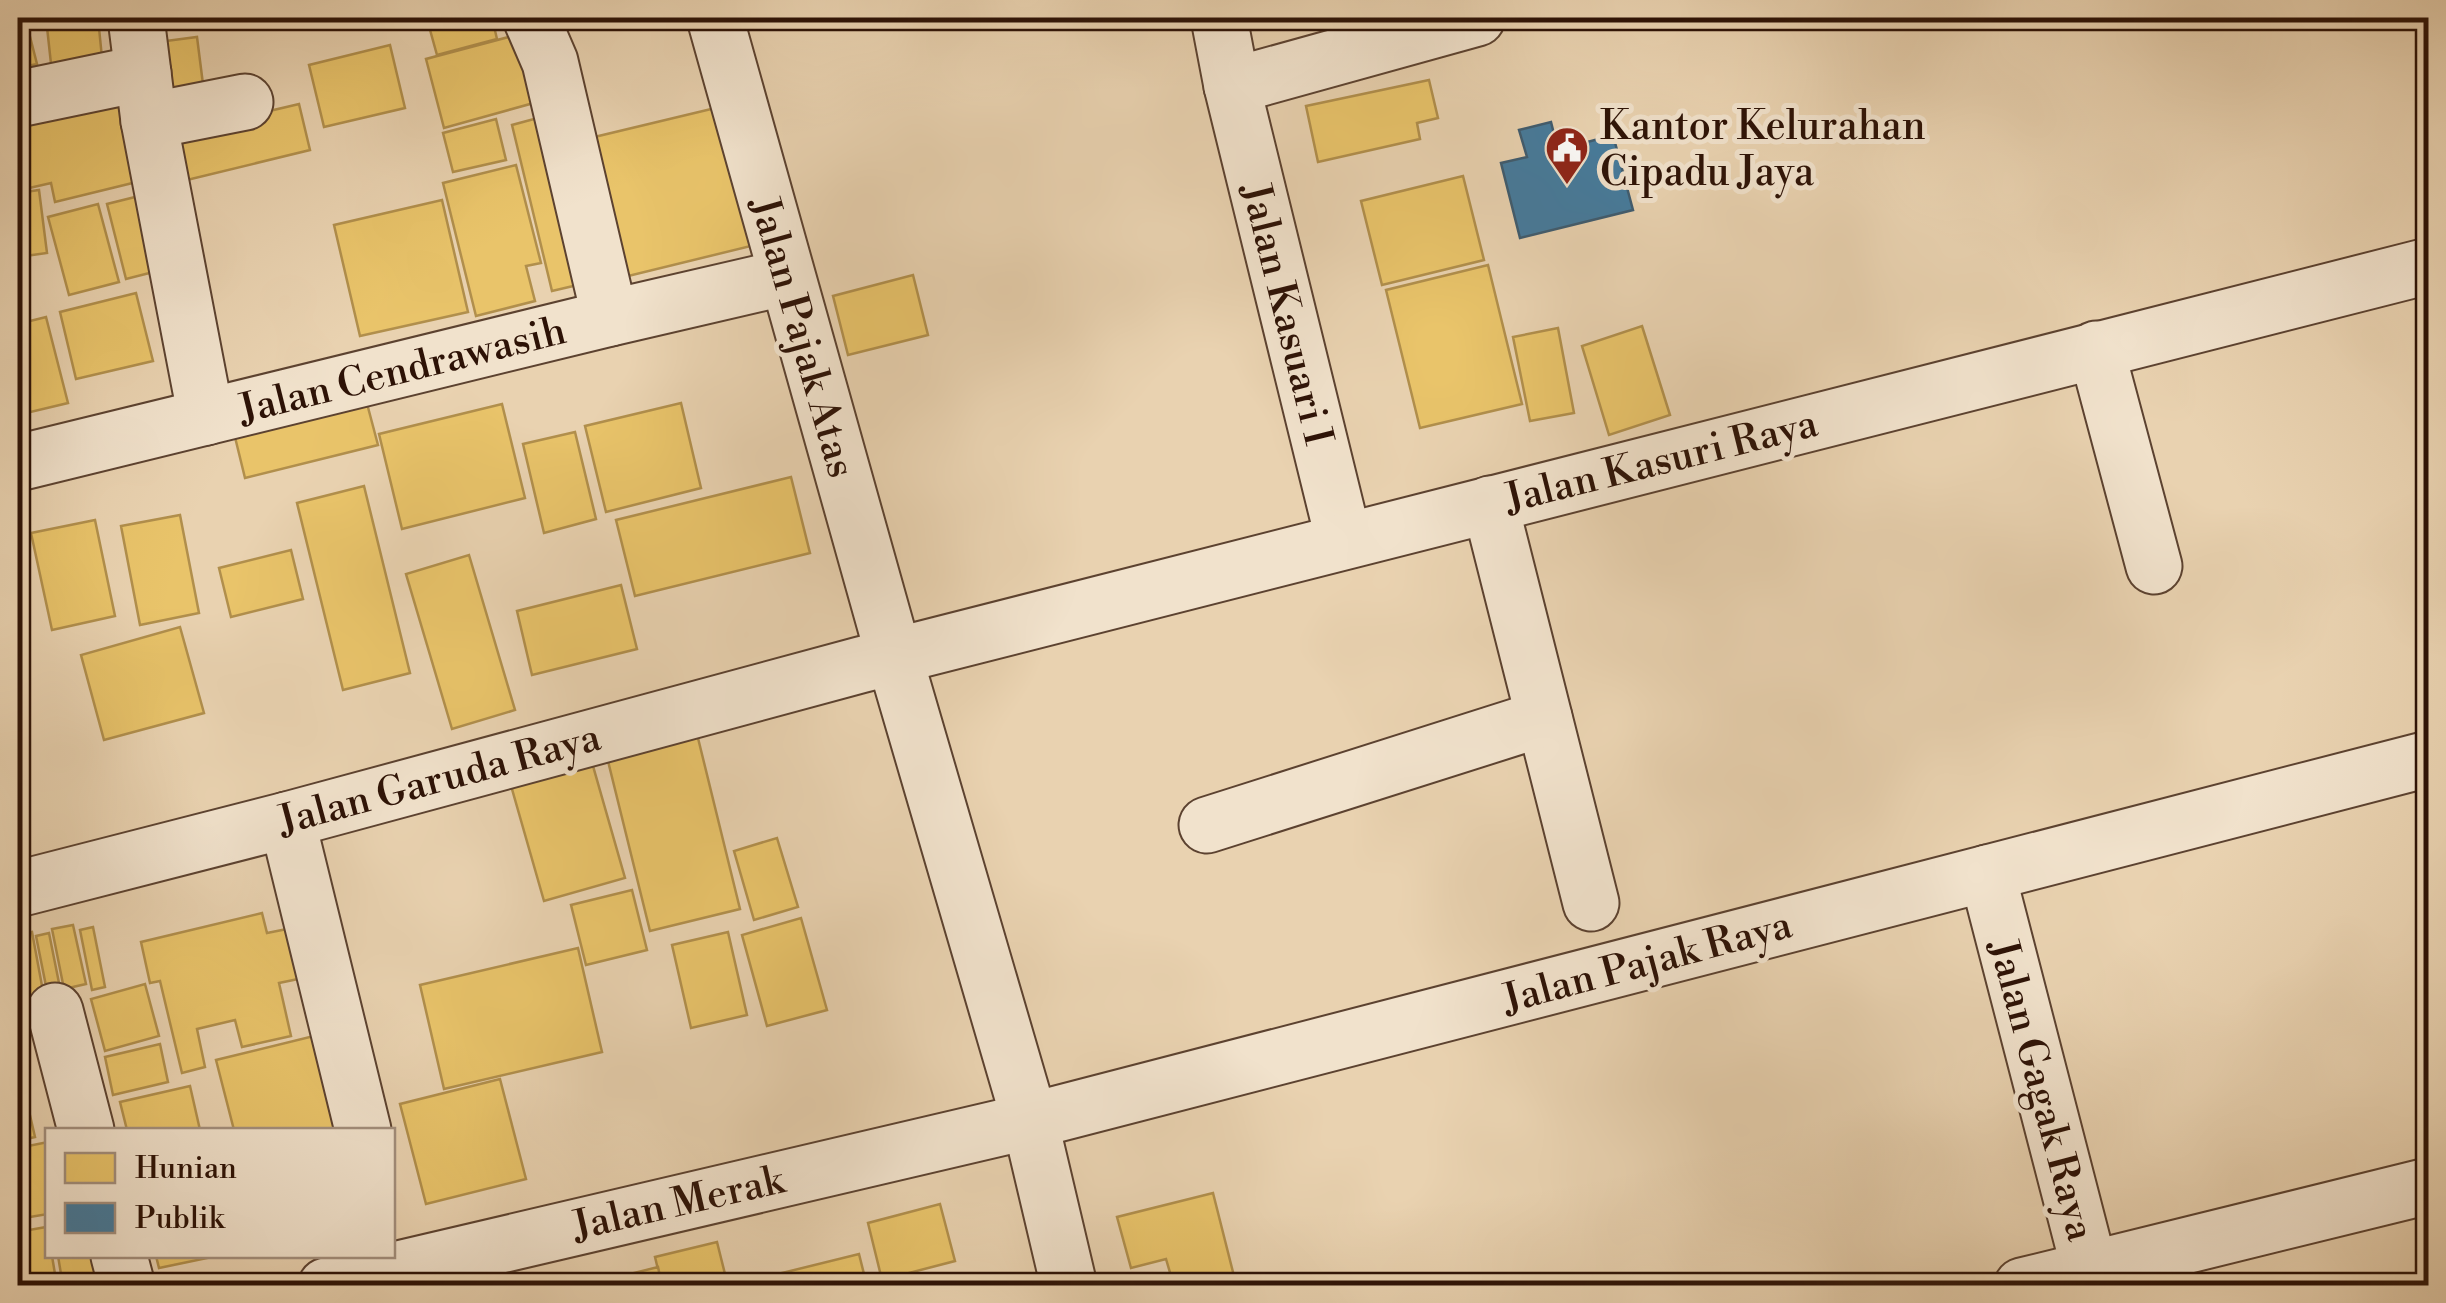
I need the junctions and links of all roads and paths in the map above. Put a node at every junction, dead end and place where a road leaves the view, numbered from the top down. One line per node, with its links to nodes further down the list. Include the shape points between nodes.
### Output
1 (136, 18): 7 (street)
2 (531, 18): 12 (street, via 550,62)
3 (715, 18): 11 (street, Jalan Pajak Atas)
4 (1219, 18): 6 (street, Jalan Kasuari I)
5 (1477, 18): 6 (street)
6 (1232, 86): 17 (street, Jalan Kasuari I)
7 (146, 97): 8 (street); 9 (street); 14 (street)
8 (18, 100)
9 (245, 102)
10 (2428, 266): 13 (street, Jalan Kasuri Raya)
11 (787, 278): 12 (street, Jalan Cendrawasih); 19 (street, Jalan Pajak Atas)
12 (610, 318): 14 (street, Jalan Cendrawasih)
13 (2096, 349): 16 (street, Jalan Kasuri Raya); 18 (street)
14 (206, 417): 15 (street, Jalan Cendrawasih)
15 (18, 462)
16 (1490, 504): 17 (street, Jalan Kasuri Raya); 20 (street)
17 (1344, 541): 19 (street, Jalan Kasuri Raya)
18 (2154, 566)
19 (877, 661): 22 (street, Jalan Garuda Raya); 28 (street, Jalan Pajak Atas)
20 (1544, 718): 23 (street); 26 (street)
21 (2428, 759): 24 (street, Jalan Pajak Raya)
22 (287, 820): 25 (street, Jalan Garuda Raya); 30 (street)
23 (1207, 825)
24 (1990, 884): 28 (street, Jalan Pajak Raya); 34 (street, Jalan Gagak Raya)
25 (18, 889)
26 (1591, 903)
27 (54, 1011): 29 (street)
28 (1030, 1121): 33 (street, Jalan Merak); 37 (street)
29 (85, 1128)
30 (363, 1128)
31 (2428, 1186): 34 (street)
32 (120, 1258): 35 (street)
33 (396, 1268): 36 (street, Jalan Merak)
34 (2092, 1277): 38 (street)
35 (127, 1286)
36 (326, 1286)
37 (1069, 1286)
38 (2022, 1286)

